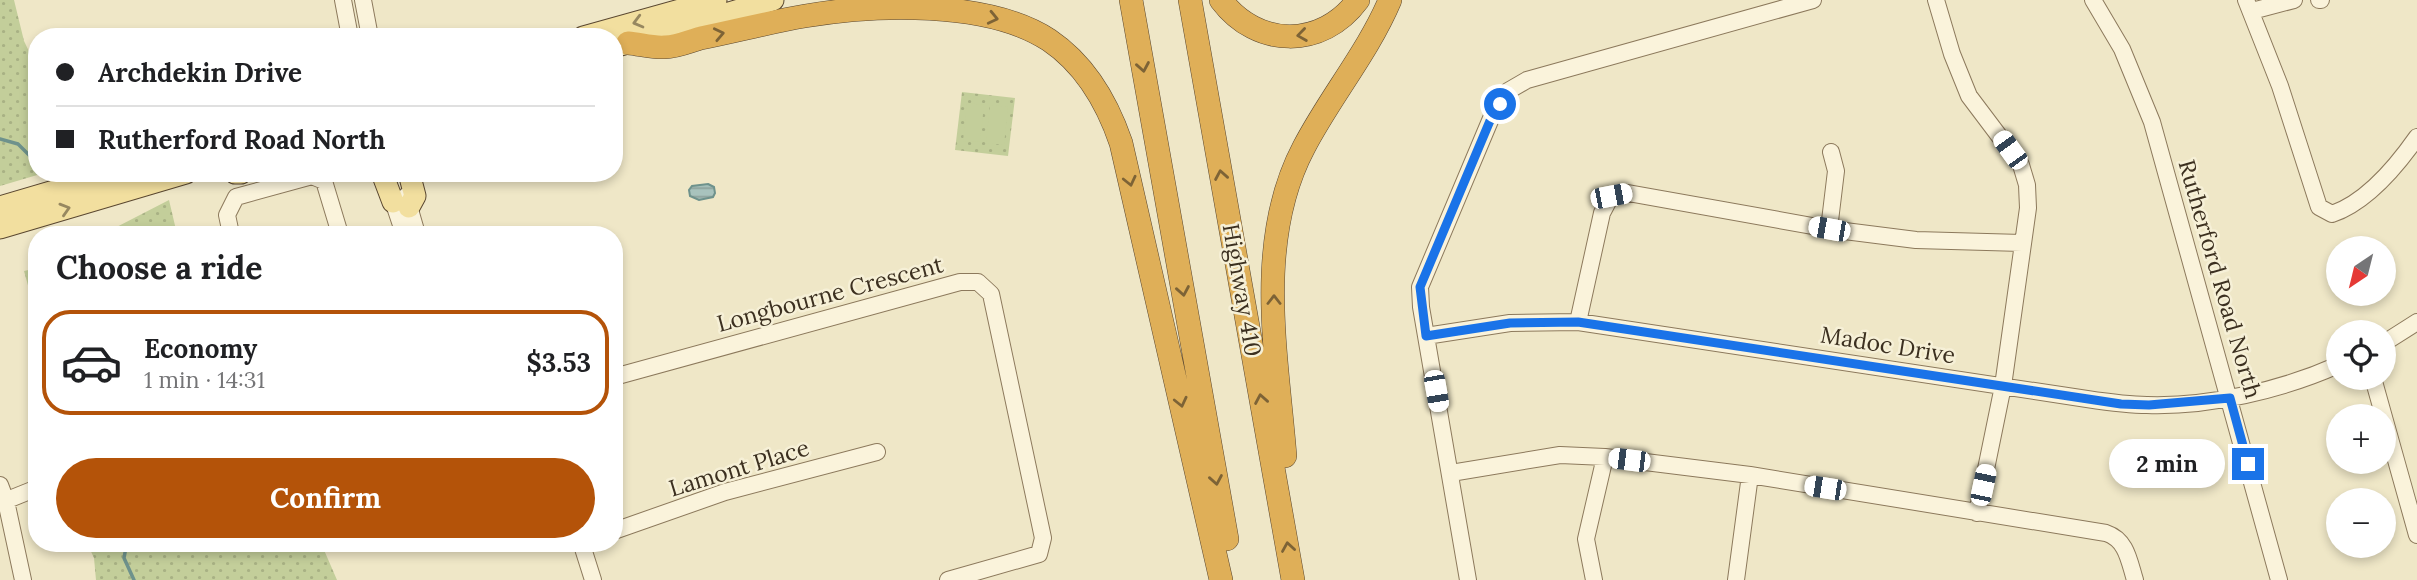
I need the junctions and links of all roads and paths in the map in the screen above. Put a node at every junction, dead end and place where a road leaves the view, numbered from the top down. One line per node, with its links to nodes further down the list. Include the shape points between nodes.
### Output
1 (343, 0): 15 (street)
2 (363, 0): 16 (street)
3 (716, 0): 17 (main road, one-way to 17)
4 (773, 0): 18 (main road)
5 (1131, 0): 63 (highway, one-way to 63)
6 (1189, 0): 55 (highway, Highway 410, one-way to 6)
7 (1221, 0): 8 (highway, one-way to 7, via 1329,26 1299,36 1252,28)
8 (1358, 0)
9 (1390, 0): 55 (highway, one-way to 9, via 1288,489 1274,317 1276,225 1303,149)
10 (1813, 0): 41 (street, via 1527,79 1508,91 1492,116 1420,287)
11 (1936, 0): 37 (street, via 1969,96 2021,165 2028,208)
12 (2093, 0): 46 (street, Rutherford Road North, via 2122,49 2152,122)
13 (2294, 0): 14 (street)
14 (2249, 6): 20 (street, via 2319,207 2332,214 2346,209 2398,165)
15 (348, 28)
16 (368, 28)
17 (615, 28)
18 (623, 44)
19 (623, 45): 62 (highway, one-way to 62, via 666,47 826,13 925,9 979,15 1030,30 1076,63 1099,93 1121,143)
20 (2417, 137)
21 (1831, 152): 36 (street, via 1836,171)
22 (85, 182): 30 (main road)
23 (156, 182): 35 (main road, one-way to 23)
24 (290, 182): 31 (street, via 236,197 227,215)
25 (324, 182): 32 (street)
26 (388, 182): 29 (main road)
27 (400, 182): 29 (street)
28 (411, 182): 29 (main road, via 415,196)
29 (401, 205): 33 (street); 34 (street)
30 (0, 207)
31 (229, 226)
32 (338, 226)
33 (403, 226)
34 (413, 226)
35 (0, 228)
36 (1829, 229): 37 (street, via 1916,240); 38 (street, via 1628,193 1611,196 1602,213)
37 (2021, 243): 44 (street)
38 (1578, 322): 41 (street, Madoc Drive, via 1510,323); 44 (street, Madoc Drive)
39 (2417, 322): 40 (street)
40 (2396, 335)
41 (1426, 336): 49 (street)
42 (2326, 370): 46 (street, Madoc Drive)
43 (623, 375): 61 (street, Longbourne Crescent, via 960,282 978,282 991,294 1042,538 1039,554)
44 (2003, 386): 46 (street, Madoc Drive, via 2149,405); 54 (street)
45 (2376, 390): 57 (street)
46 (2230, 398): 69 (street, Rutherford Road North)
47 (877, 452): 56 (street, Lamont Place, via 725,492)
48 (1605, 457): 49 (street, via 1560,455); 50 (street); 66 (street, via 1586,539)
49 (1451, 473): 65 (street)
50 (1750, 475): 54 (street); 67 (street)
51 (0, 485): 53 (street)
52 (28, 492): 53 (street)
53 (3, 502): 59 (street)
54 (1977, 513): 68 (street, via 2117,536)
55 (1282, 515): 64 (highway, Highway 410, one-way to 55)
56 (623, 528)
57 (2417, 535)
58 (584, 552): 60 (street)
59 (23, 580)
60 (593, 580)
61 (948, 580)
62 (1221, 580)
63 (1234, 580)
64 (1293, 580)
65 (1468, 580)
66 (1594, 580)
67 (1736, 580)
68 (2135, 580)
69 (2279, 580)

